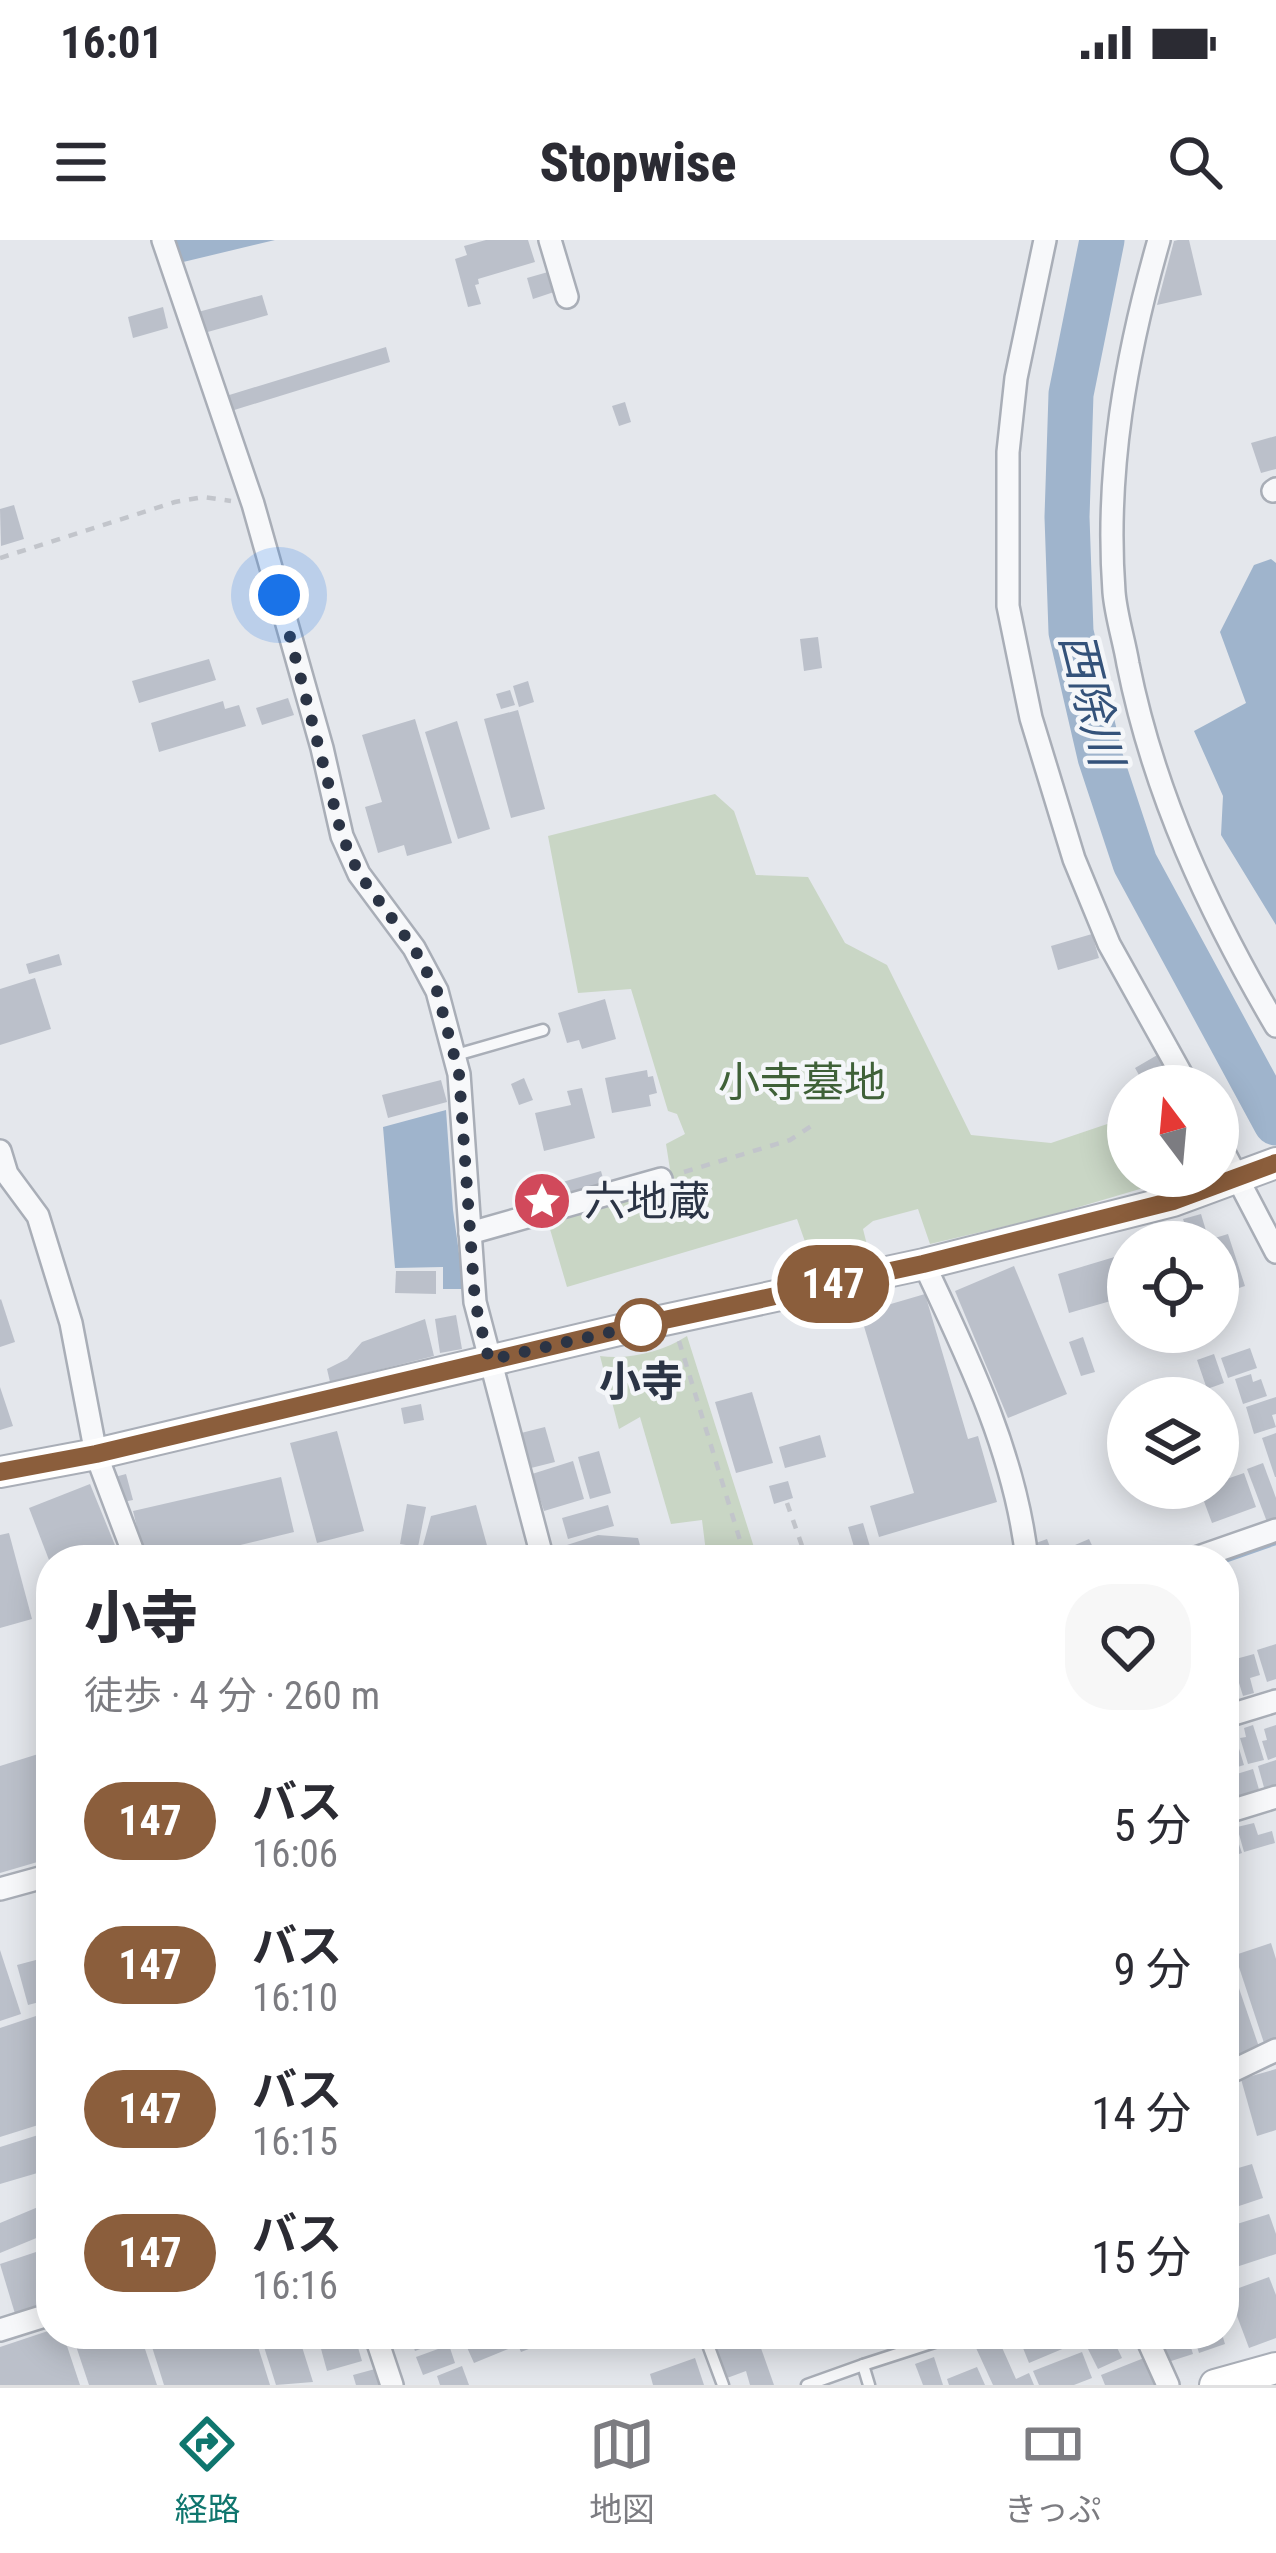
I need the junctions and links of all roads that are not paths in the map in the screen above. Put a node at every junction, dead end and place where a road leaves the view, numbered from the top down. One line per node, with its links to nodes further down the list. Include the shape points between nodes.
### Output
1 (163, 240): 8 (street, via 253,504 342,836 437,991)
2 (550, 240): 5 (street)
3 (1045, 240): 9 (street, via 1014,397 1008,606 1031,718 1074,859 1109,944)
4 (1159, 240): 6 (street, via 1121,394 1114,595 1134,694 1174,821 1205,899)
5 (567, 297)
6 (1276, 1026)
7 (542, 1030): 8 (lane)
8 (456, 1055): 13 (street)
9 (1176, 1065)
10 (0, 1151): 17 (street, via 38,1216)
11 (1258, 1170): 14 (street); 15 (street, via 1173,1201)
12 (661, 1179): 13 (street)
13 (470, 1233): 16 (street)
14 (1276, 1252)
15 (923, 1264): 16 (street); 22 (street, via 1003,1451)
16 (489, 1360): 17 (street); 21 (street)
17 (96, 1454): 18 (street); 20 (street)
18 (0, 1472)
19 (1276, 1530): 23 (street)
20 (130, 1545)
21 (539, 1545)
22 (1024, 1545)
23 (1233, 1545)
24 (1276, 1701): 25 (street)
25 (1239, 1712)
26 (1276, 1797): 27 (street)
27 (1239, 1809)
28 (36, 1878): 29 (street)
29 (0, 1889)
30 (1276, 2050): 31 (street)
31 (1239, 2068)
32 (36, 2319): 33 (street)
33 (0, 2330)
34 (380, 2349): 40 (street)
35 (710, 2349): 41 (lane)
36 (913, 2349): 38 (lane)
37 (1152, 2349): 44 (street)
38 (863, 2365): 42 (lane); 43 (lane)
39 (1273, 2374): 45 (street)
40 (392, 2385)
41 (723, 2385)
42 (807, 2385)
43 (868, 2385)
44 (1168, 2385)
45 (1215, 2385)

